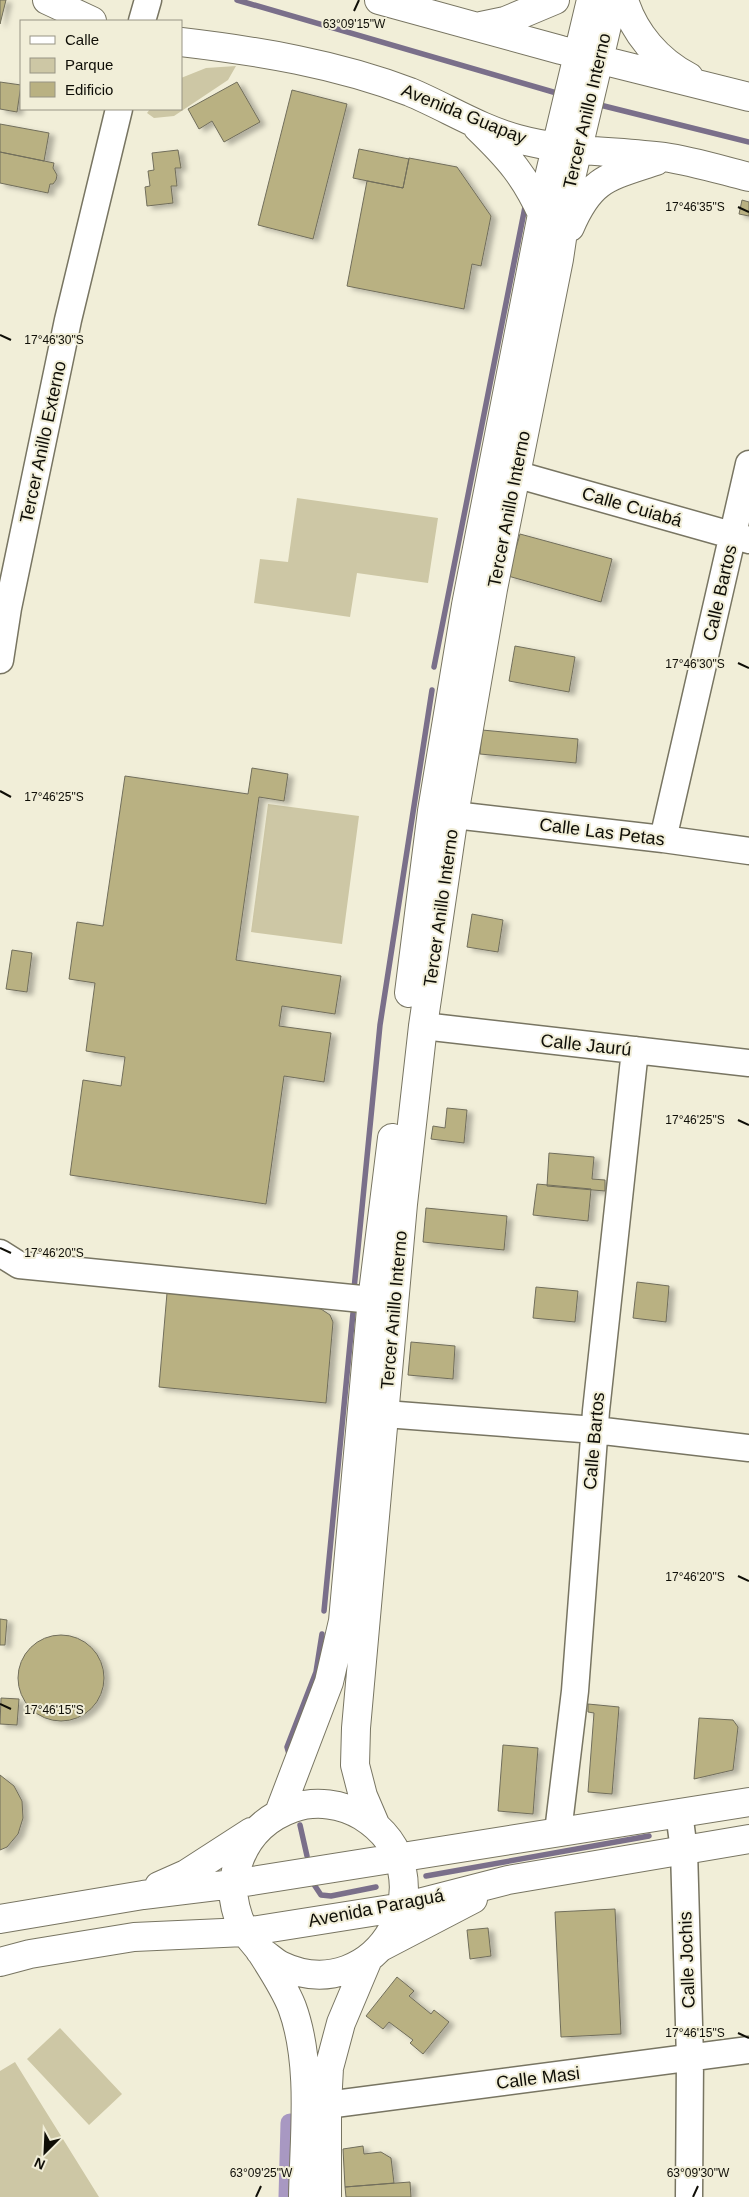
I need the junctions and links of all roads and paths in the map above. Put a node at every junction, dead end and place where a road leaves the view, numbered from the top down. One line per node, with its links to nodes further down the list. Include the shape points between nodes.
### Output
1 (148, 0): 9 (street)
2 (379, 0): 10 (main road)
3 (555, 0): 10 (main road, via 505,21)
4 (591, 0): 14 (main road, Tercer Anillo Interno)
5 (613, 0): 14 (main road, Tercer Anillo Interno)
6 (624, 0): 15 (main road, via 629,17 654,52 682,74)
7 (55, 8): 8 (main road)
8 (89, 20)
9 (142, 20)
10 (479, 27): 14 (main road)
11 (182, 42): 12 (main road, Avenida Guapay)
12 (218, 46): 13 (main road); 18 (main road, Avenida Guapay, via 349,72 410,92)
13 (182, 55)
14 (586, 65): 15 (main road); 19 (main road, Tercer Anillo Interno)
15 (708, 87): 16 (main road)
16 (749, 97)
17 (119, 110): 30 (street, Tercer Anillo Externo)
18 (470, 120): 19 (main road, Avenida Guapay, via 518,139); 22 (main road, via 513,163 530,188)
19 (570, 135): 20 (main road, Avenida Guapay); 22 (main road, Tercer Anillo Interno); 23 (main road, Tercer Anillo Interno)
20 (665, 157): 21 (main road, Avenida Guapay); 23 (main road, via 600,182 578,210)
21 (749, 177)
22 (542, 216): 24 (main road, Tercer Anillo Interno)
23 (559, 259): 26 (main road, Tercer Anillo Interno)
24 (530, 279): 26 (main road, via 535,337 510,459); 27 (main road, Tercer Anillo Interno)
25 (749, 464): 28 (street, Calle Bartos)
26 (515, 474): 28 (street, Calle Cuiabá); 31 (main road, Tercer Anillo Interno)
27 (481, 530): 29 (main road, Tercer Anillo Interno); 31 (main road, via 493,538 495,546 479,631)
28 (741, 538): 34 (street, Calle Bartos)
29 (466, 606): 33 (main road, via 469,672 448,795); 39 (main road, Tercer Anillo Interno, via 432,811)
30 (4, 608): 32 (street, Tercer Anillo Externo)
31 (482, 659): 33 (main road, Tercer Anillo Interno)
32 (0, 660)
33 (454, 815): 34 (street, Calle Las Petas); 36 (main road, Tercer Anillo Interno); 39 (main road, via 441,834 415,1032)
34 (663, 839): 35 (street, Calle Las Petas)
35 (749, 851)
36 (422, 1037): 37 (street, Calle Jaurú); 41 (main road, via 405,1116 390,1276 382,1291); 42 (main road, Tercer Anillo Interno, via 403,1204)
37 (635, 1050): 38 (street, Calle Jaurú); 43 (street, Calle Bartos)
38 (749, 1063)
39 (398, 1083): 41 (main road, Tercer Anillo Interno)
40 (0, 1253): 41 (street, via 19,1265)
41 (372, 1300): 45 (main road, via 382,1314 383,1325 370,1461); 48 (main road, Tercer Anillo Interno, via 343,1621 329,1682)
42 (385, 1414): 43 (street); 45 (main road, Tercer Anillo Interno)
43 (595, 1430): 44 (street); 50 (street, Calle Bartos, via 575,1691)
44 (749, 1448)
45 (375, 1510): 49 (main road, Tercer Anillo Interno, via 355,1765)
46 (749, 1802): 47 (main road)
47 (679, 1813): 50 (main road); 52 (street, Calle Jochis)
48 (270, 1819): 49 (main road, Tercer Anillo Interno, via 303,1804 328,1804 353,1810); 55 (main road, Tercer Anillo Interno, via 246,1842 237,1862); 56 (main road, via 186,1874)
49 (375, 1824): 53 (main road, Tercer Anillo Interno)
50 (558, 1832): 53 (main road)
51 (749, 1838): 52 (main road, Avenida Paraguá)
52 (684, 1850): 54 (main road, Avenida Paraguá); 64 (street, Calle Jochis)
53 (399, 1857): 55 (main road); 57 (main road, Tercer Anillo Interno, via 404,1882)
54 (508, 1880): 57 (main road, Avenida Paraguá); 61 (main road)
55 (233, 1884): 56 (main road); 60 (main road, Tercer Anillo Interno, via 236,1909)
56 (137, 1896): 58 (main road)
57 (403, 1907): 60 (main road, Avenida Paraguá); 61 (main road, Tercer Anillo Interno, via 395,1929)
58 (0, 1919)
59 (215, 1933): 60 (main road); 60 (main road, Avenida Paraguá); 62 (main road, Avenida Paraguá, via 134,1937)
60 (258, 1949): 61 (main road, Tercer Anillo Interno, via 279,1964 324,1974 347,1969); 66 (main road, Tercer Anillo Interno, via 291,2004 298,2025 304,2083)
61 (375, 1953): 65 (main road, Tercer Anillo Interno, via 340,2023 329,2068)
62 (0, 1962)
63 (749, 2050): 64 (street, Calle Masi)
64 (690, 2059): 65 (street, Calle Masi); 68 (street, Calle Jochis)
65 (327, 2105): 67 (main road, Tercer Anillo Interno)
66 (303, 2197)
67 (327, 2197)
68 (689, 2197)

